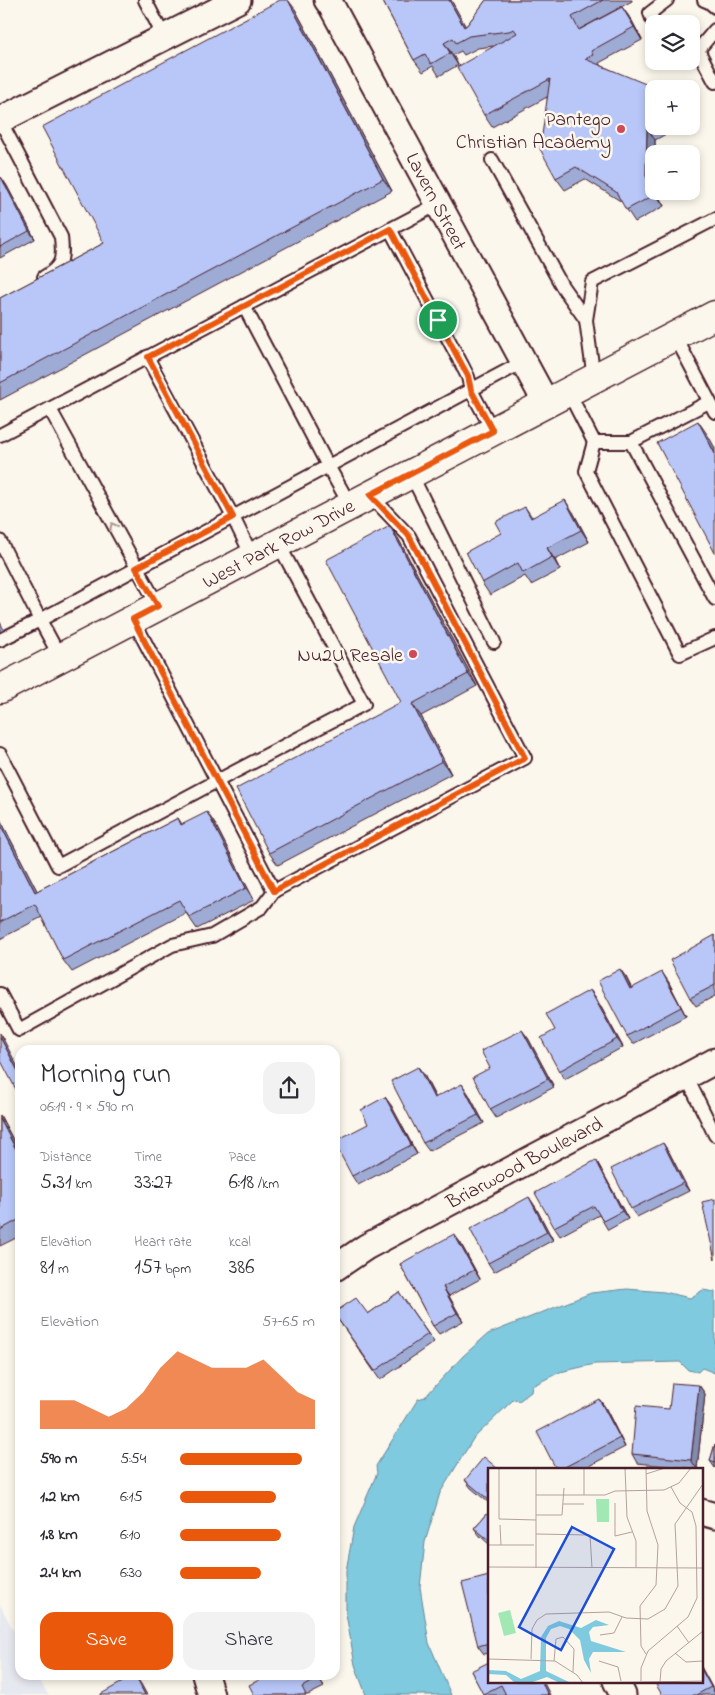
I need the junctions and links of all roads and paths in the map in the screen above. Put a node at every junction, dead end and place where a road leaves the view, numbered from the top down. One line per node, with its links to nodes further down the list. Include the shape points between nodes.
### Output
1 (145, 0): 9 (lane)
2 (238, 0): 9 (street)
3 (327, 0): 15 (street, Lavern Street)
4 (667, 0): 7 (lane)
5 (704, 0): 6 (lane)
6 (715, 7)
7 (651, 15)
8 (715, 30): 10 (lane)
9 (164, 37): 13 (street)
10 (700, 44)
11 (700, 57): 12 (lane)
12 (715, 82)
13 (0, 120): 18 (lane, via 60,237 60,265)
14 (492, 160): 21 (lane, via 562,286)
15 (438, 204): 17 (lane); 24 (street, Lavern Street)
16 (715, 218): 21 (lane, via 592,282)
17 (390, 229): 19 (lane); 26 (lane, via 465,371)
18 (34, 282)
19 (244, 306): 23 (lane); 34 (lane)
20 (715, 315): 22 (main road, West Park Row Drive)
21 (586, 320): 25 (lane)
22 (675, 336): 25 (main road, West Park Row Drive); 28 (lane)
23 (148, 357): 29 (lane); 37 (lane)
24 (523, 362): 26 (lane); 27 (street, Lavern Street)
25 (594, 379): 27 (main road, West Park Row Drive)
26 (471, 390): 30 (lane); 34 (lane)
27 (557, 398): 30 (main road, West Park Row Drive); 32 (lane)
28 (712, 407): 33 (lane)
29 (50, 409): 31 (lane); 41 (lane, one-way to 29)
30 (493, 431): 35 (main road, West Park Row Drive)
31 (0, 435)
32 (594, 442): 33 (lane); 46 (lane, via 586,471 680,654)
33 (631, 442): 42 (lane)
34 (328, 466): 36 (lane); 37 (lane)
35 (410, 474): 36 (main road, West Park Row Drive); 48 (lane)
36 (360, 500): 39 (main road, West Park Row Drive); 53 (lane, via 409,536 525,758)
37 (233, 517): 40 (lane); 41 (lane)
38 (0, 541): 45 (lane)
39 (278, 543): 40 (main road, West Park Row Drive); 52 (lane, via 364,704)
40 (252, 556): 43 (main road, West Park Row Drive)
41 (136, 568): 43 (lane); 45 (lane)
42 (715, 599)
43 (158, 606): 44 (main road, West Park Row Drive)
44 (133, 619): 49 (main road, West Park Row Drive); 52 (lane)
45 (40, 620): 47 (lane); 49 (lane)
46 (715, 638)
47 (0, 640)
48 (494, 642)
49 (60, 657): 50 (main road, West Park Row Drive)
50 (0, 689)
51 (0, 754): 52 (lane, via 58,866)
52 (217, 780): 53 (lane)
53 (274, 891): 54 (lane, via 262,907 212,936 172,946 19,1030)
54 (0, 994)
55 (715, 1060): 56 (street, Briarwood Boulevard)
56 (686, 1076): 57 (lane); 58 (street, Briarwood Boulevard, via 366,1247)
57 (715, 1135)
58 (340, 1265)
59 (702, 1512): 60 (street)
60 (715, 1516)
61 (206, 1680): 63 (street)
62 (616, 1682): 64 (street)
63 (211, 1695)
64 (623, 1695)

